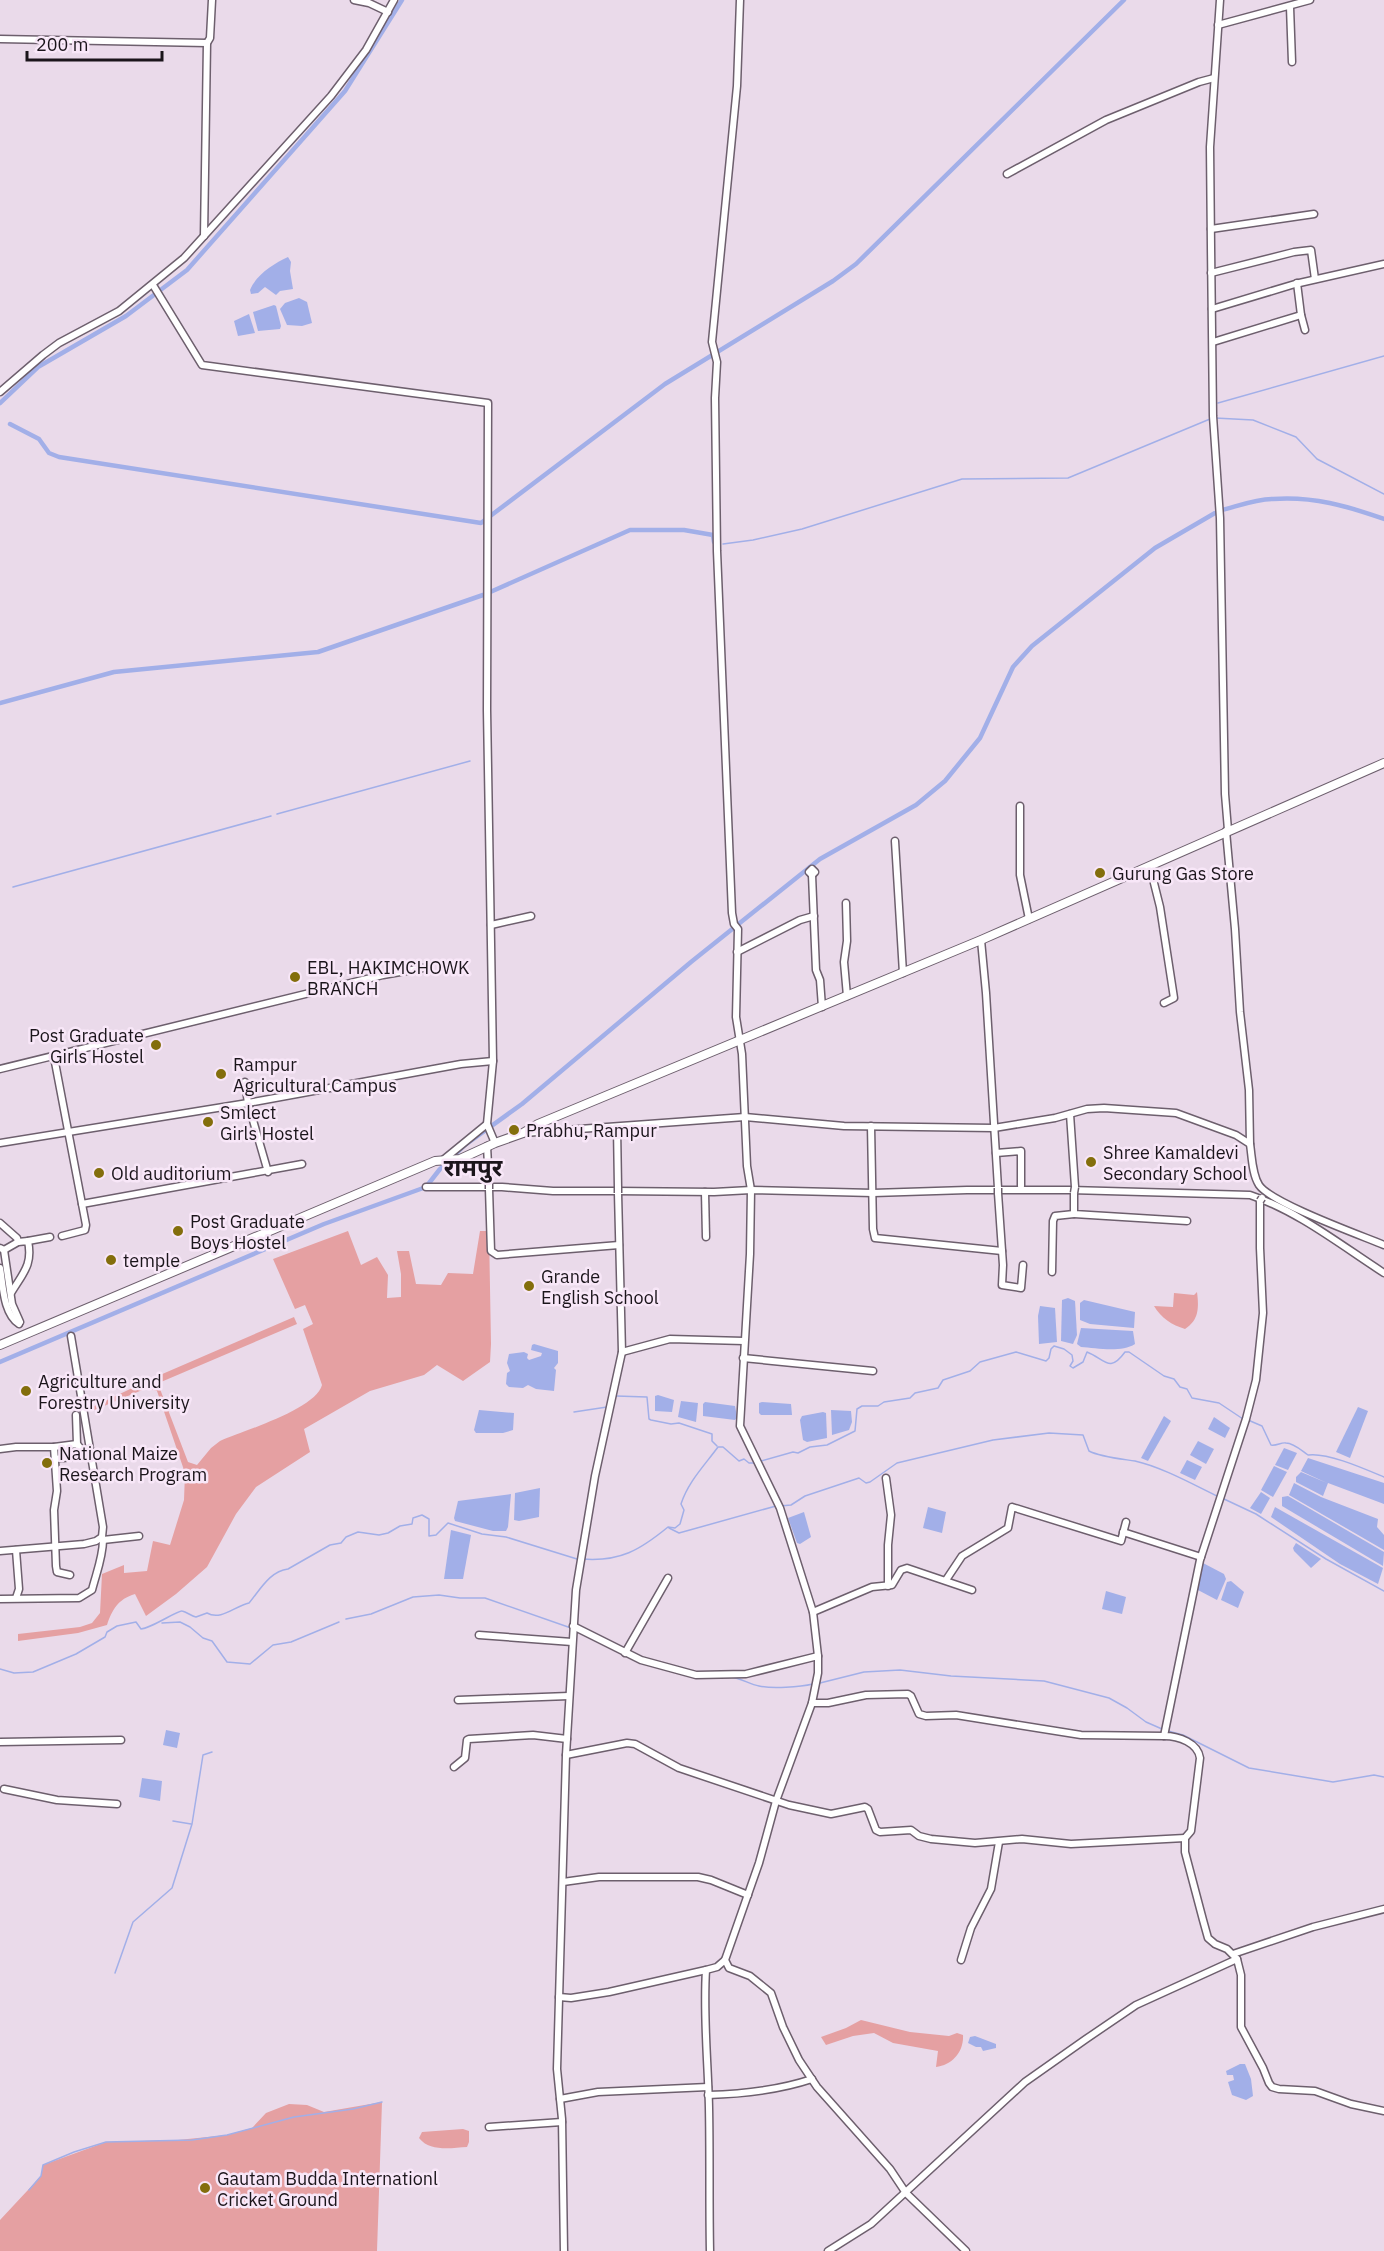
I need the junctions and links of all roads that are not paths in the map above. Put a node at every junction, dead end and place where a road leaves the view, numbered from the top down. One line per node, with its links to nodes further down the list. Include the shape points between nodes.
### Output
1 (212, 0): 11 (street)
2 (354, 0): 8 (street)
3 (394, 0): 8 (street)
4 (740, 0): 40 (street, via 736,86 712,342)
5 (1220, 0): 9 (street)
6 (1310, 0): 7 (street)
7 (1290, 7): 9 (street); 12 (street)
8 (388, 12): 17 (street, via 366,50 331,96)
9 (1218, 26): 13 (street)
10 (0, 39): 11 (street)
11 (207, 43): 17 (street)
12 (1292, 62)
13 (1214, 78): 14 (street, via 1106,120); 16 (street)
14 (1007, 174)
15 (1314, 214): 16 (street)
16 (1211, 229): 19 (street)
17 (204, 237): 22 (street)
18 (1384, 264): 20 (street)
19 (1211, 273): 20 (street, via 1311,250); 23 (street)
20 (1315, 279): 21 (street)
21 (1297, 283): 23 (street); 24 (street)
22 (156, 288): 27 (street, via 59,343); 38 (street, via 202,365 488,403)
23 (1212, 309): 26 (street)
24 (1300, 315): 25 (street); 26 (street)
25 (1305, 330)
26 (1213, 342): 30 (street)
27 (0, 392)
28 (1384, 763): 30 (main road)
29 (1020, 806): 37 (street, via 1020,875)
30 (1227, 831): 32 (main road); 62 (street)
31 (894, 841): 42 (street)
32 (1150, 867): 37 (main road); 44 (street, via 1173,998)
33 (812, 874): 36 (street)
34 (846, 903): 43 (street)
35 (531, 916): 38 (street)
36 (814, 916): 40 (street); 45 (street)
37 (1029, 919): 39 (main road)
38 (491, 925): 48 (street)
39 (981, 940): 42 (main road); 57 (street)
40 (737, 952): 46 (street, via 736,1017)
41 (423, 968): 47 (street)
42 (903, 973): 43 (main road)
43 (847, 996): 45 (main road)
44 (1164, 1003)
45 (822, 1006): 46 (main road)
46 (740, 1041): 53 (street); 59 (main road)
47 (54, 1057): 49 (street); 58 (street)
48 (493, 1061): 51 (street); 56 (street)
49 (0, 1069)
50 (244, 1082): 51 (street)
51 (248, 1103): 58 (street); 66 (street)
52 (1070, 1114): 57 (street); 62 (street, via 1104,1108 1176,1113); 74 (street)
53 (745, 1117): 54 (street); 55 (street); 69 (street)
54 (871, 1126): 57 (street); 71 (street)
55 (618, 1127): 59 (street); 82 (street)
56 (488, 1128): 61 (street); 64 (street)
57 (994, 1128): 63 (street)
58 (69, 1131): 60 (street); 73 (street)
59 (522, 1133): 61 (main road)
60 (0, 1143)
61 (491, 1144): 64 (main road, via 460,1159); 82 (street, via 493,1254)
62 (1250, 1144): 72 (street)
63 (996, 1153): 67 (street, via 1021,1151); 85 (street)
64 (446, 1160): 93 (main road, via 435,1161)
65 (302, 1164): 66 (street)
66 (268, 1172): 73 (street)
67 (1021, 1186)
68 (426, 1187): 70 (street)
69 (751, 1191): 70 (street); 71 (street); 92 (street)
70 (705, 1192): 78 (street)
71 (873, 1193): 85 (street, via 875,1238); 89 (street, via 1047,1190 1250,1195 1299,1219)
72 (1263, 1197): 83 (street); 111 (street, via 1263,1313 1256,1380)
73 (82, 1204): 77 (street, via 85,1230)
74 (1074, 1214): 75 (street); 88 (street, via 1055,1216 1053,1221)
75 (1187, 1221)
76 (0, 1223): 81 (street)
77 (62, 1236)
78 (706, 1237)
79 (50, 1238): 80 (street)
80 (28, 1241): 81 (street); 90 (street, via 30,1260)
81 (18, 1242): 84 (street)
82 (619, 1245): 94 (street)
83 (1384, 1245)
84 (2, 1249): 90 (street)
85 (1002, 1251): 86 (street, via 1002,1285 1022,1288)
86 (1023, 1265)
87 (0, 1268): 90 (street, via 8,1309 19,1323)
88 (1052, 1272)
89 (1384, 1273)
90 (11, 1293)
91 (71, 1336): 101 (street)
92 (744, 1341): 94 (street, via 670,1340); 95 (street)
93 (0, 1345)
94 (622, 1352): 120 (street, via 594,1476)
95 (743, 1358): 96 (street); 119 (street, via 740,1426 779,1506)
96 (873, 1371)
97 (76, 1415): 98 (street)
98 (77, 1444): 99 (street); 101 (street)
99 (54, 1447): 100 (street); 102 (street)
100 (0, 1449)
101 (88, 1455): 102 (street); 107 (street)
102 (55, 1459): 108 (street)
103 (886, 1478): 115 (street, via 891,1515)
104 (1126, 1522): 105 (street)
105 (1124, 1532): 111 (street); 114 (street, via 1121,1541 1012,1507 1008,1528 962,1556)
106 (139, 1536): 107 (street)
107 (102, 1538): 108 (street); 117 (street, via 103,1554 88,1594 79,1598)
108 (55, 1547): 109 (street); 112 (street, via 57,1572)
109 (16, 1550): 110 (street); 117 (street, via 20,1589)
110 (0, 1551)
111 (1201, 1557): 128 (street)
112 (70, 1575)
113 (668, 1578): 123 (street)
114 (946, 1580): 115 (street, via 907,1568); 116 (street)
115 (888, 1586): 119 (street, via 872,1587)
116 (972, 1590)
117 (16, 1598): 118 (street)
118 (0, 1599)
119 (813, 1612): 124 (street)
120 (573, 1626): 122 (street); 123 (street)
121 (479, 1635): 122 (street)
122 (572, 1642): 125 (street)
123 (625, 1653): 124 (street, via 704,1676 764,1671)
124 (819, 1656): 127 (street)
125 (569, 1696): 126 (street); 129 (street)
126 (458, 1700)
127 (812, 1703): 128 (street, via 908,1694 919,1714 926,1716 956,1715 1081,1735); 135 (street)
128 (1164, 1736): 137 (street, via 1173,1736 1199,1751 1191,1831)
129 (567, 1739): 132 (street); 133 (street, via 533,1735 469,1739 465,1758)
130 (121, 1740): 131 (street)
131 (0, 1742)
132 (566, 1755): 135 (street, via 635,1744 680,1768); 139 (street)
133 (454, 1767)
134 (4, 1789): 136 (street, via 57,1800)
135 (776, 1801): 138 (street, via 831,1814 865,1807 880,1832 911,1830 931,1839); 140 (street)
136 (117, 1804)
137 (1185, 1838): 138 (street, via 1071,1844 1022,1839); 142 (street, via 1192,1887 1209,1938)
138 (999, 1842): 144 (street, via 991,1889 971,1928)
139 (562, 1882): 140 (street, via 599,1876 698,1877); 146 (street)
140 (747, 1895): 143 (street)
141 (1384, 1910): 142 (street, via 1313,1927)
142 (1235, 1957): 151 (street, via 1241,1975 1241,2027 1272,2087 1315,2091); 154 (street, via 1136,2005 1025,2082)
143 (725, 1960): 145 (street); 147 (street, via 729,1968 750,1976 771,1993 783,2027)
144 (961, 1960)
145 (706, 1970): 146 (street, via 609,1992); 148 (street)
146 (559, 1997): 150 (street)
147 (812, 2079): 149 (street, via 792,2086); 154 (street)
148 (708, 2086): 149 (street); 150 (street, via 598,2092)
149 (708, 2095): 156 (street)
150 (560, 2099): 152 (street)
151 (1384, 2111)
152 (562, 2122): 153 (street); 155 (street)
153 (489, 2127)
154 (906, 2193): 157 (street, via 871,2224); 158 (street)
155 (564, 2251)
156 (710, 2251)
157 (828, 2251)
158 (966, 2251)

